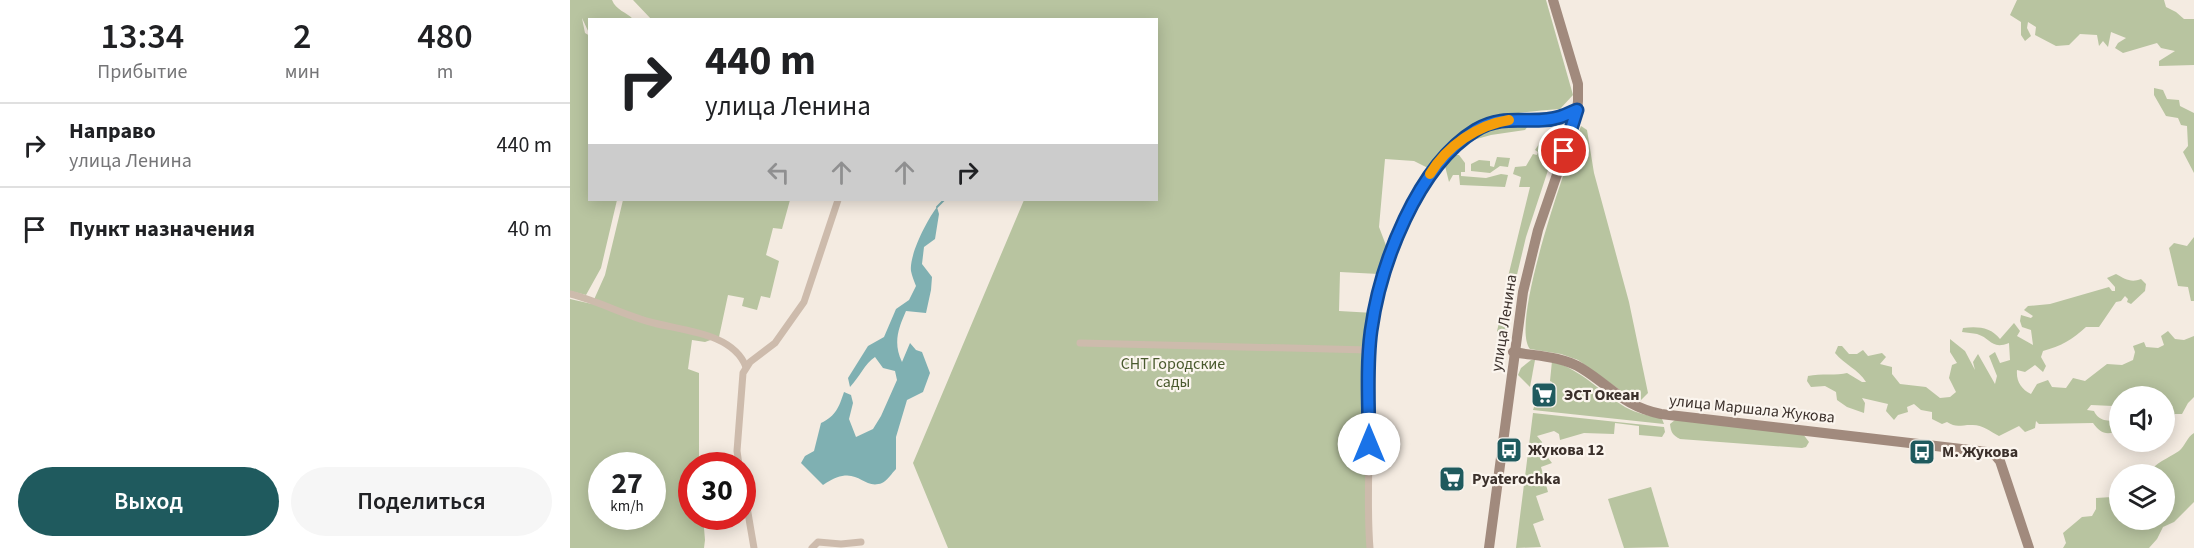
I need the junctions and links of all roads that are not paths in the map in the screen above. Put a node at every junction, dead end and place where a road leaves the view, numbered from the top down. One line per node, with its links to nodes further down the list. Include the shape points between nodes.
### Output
1 (1553, 0): 2 (main road, улица Ленина, via 1578,84)
2 (1577, 110): 6 (street, via 1559,118 1493,122 1476,130 1441,160 1415,201 1385,267); 7 (main road, улица Ленина, via 1526,274)
3 (838, 201): 8 (street, via 804,302 775,343)
4 (570, 294): 8 (street, via 653,323 706,336 738,353)
5 (1080, 343): 6 (street)
6 (1369, 350): 14 (street)
7 (1513, 352): 15 (main road, улица Ленина); 16 (main road, улица Маршала Жукова, via 1555,358 1580,367 1641,410 1995,455)
8 (746, 367): 9 (street)
9 (738, 452)
10 (751, 530): 12 (street)
11 (861, 542): 13 (street, via 818,542)
12 (754, 548)
13 (812, 548)
14 (1370, 548)
15 (1489, 548)
16 (2029, 548)

